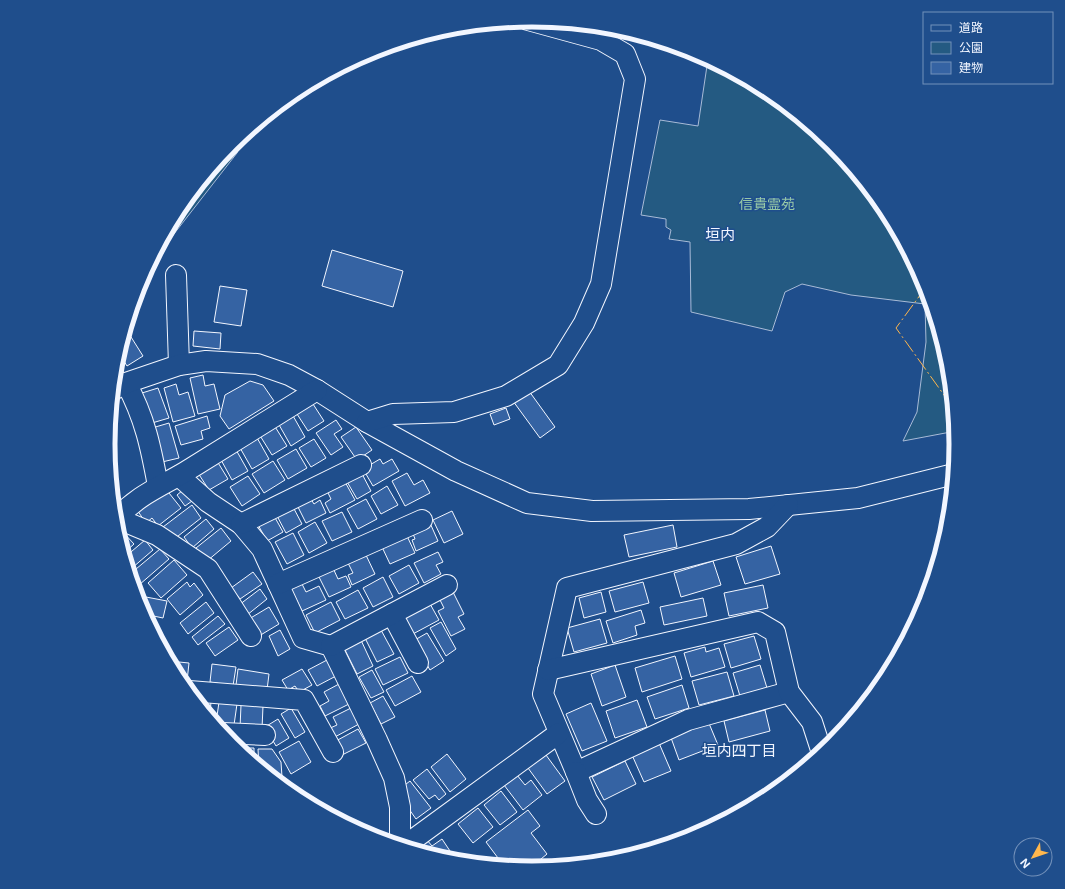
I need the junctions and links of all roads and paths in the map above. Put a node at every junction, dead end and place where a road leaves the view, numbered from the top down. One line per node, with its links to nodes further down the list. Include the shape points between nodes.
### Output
1 (557, 28): 6 (street, via 601,40 625,54 635,79 601,284 584,323 558,365 506,396 454,412 393,414)
2 (176, 275): 3 (street)
3 (179, 365): 4 (street); 5 (street, via 206,361 257,364 290,376)
4 (120, 387): 10 (street, via 136,402 150,442)
5 (317, 390): 6 (street); 9 (street)
6 (367, 422): 11 (street, via 456,471 527,503 592,511 749,509)
7 (361, 465): 15 (street)
8 (949, 475): 11 (street, via 858,498)
9 (179, 476): 10 (street); 15 (street, via 208,502)
10 (158, 486): 12 (street)
11 (788, 505): 22 (street, via 767,527 736,544 568,588)
12 (121, 514)
13 (422, 520): 16 (street)
14 (122, 521): 19 (street, via 157,535 208,569)
15 (241, 524): 16 (street, via 262,549)
16 (278, 584): 20 (street, via 303,638)
17 (447, 585): 18 (street)
18 (392, 614): 20 (street); 21 (street)
19 (251, 636)
20 (331, 646): 32 (street, via 394,778 400,807)
21 (418, 663)
22 (548, 670): 24 (street, via 758,622 775,632); 25 (street, via 543,694)
23 (196, 692): 29 (street, via 304,700)
24 (789, 692): 28 (street, via 812,722); 30 (street, via 688,720)
25 (560, 733): 30 (street); 33 (street)
26 (231, 734): 27 (street)
27 (265, 736)
28 (820, 747)
29 (333, 752)
30 (576, 772): 31 (street, via 587,800)
31 (596, 814)
32 (400, 841)
33 (408, 843)

